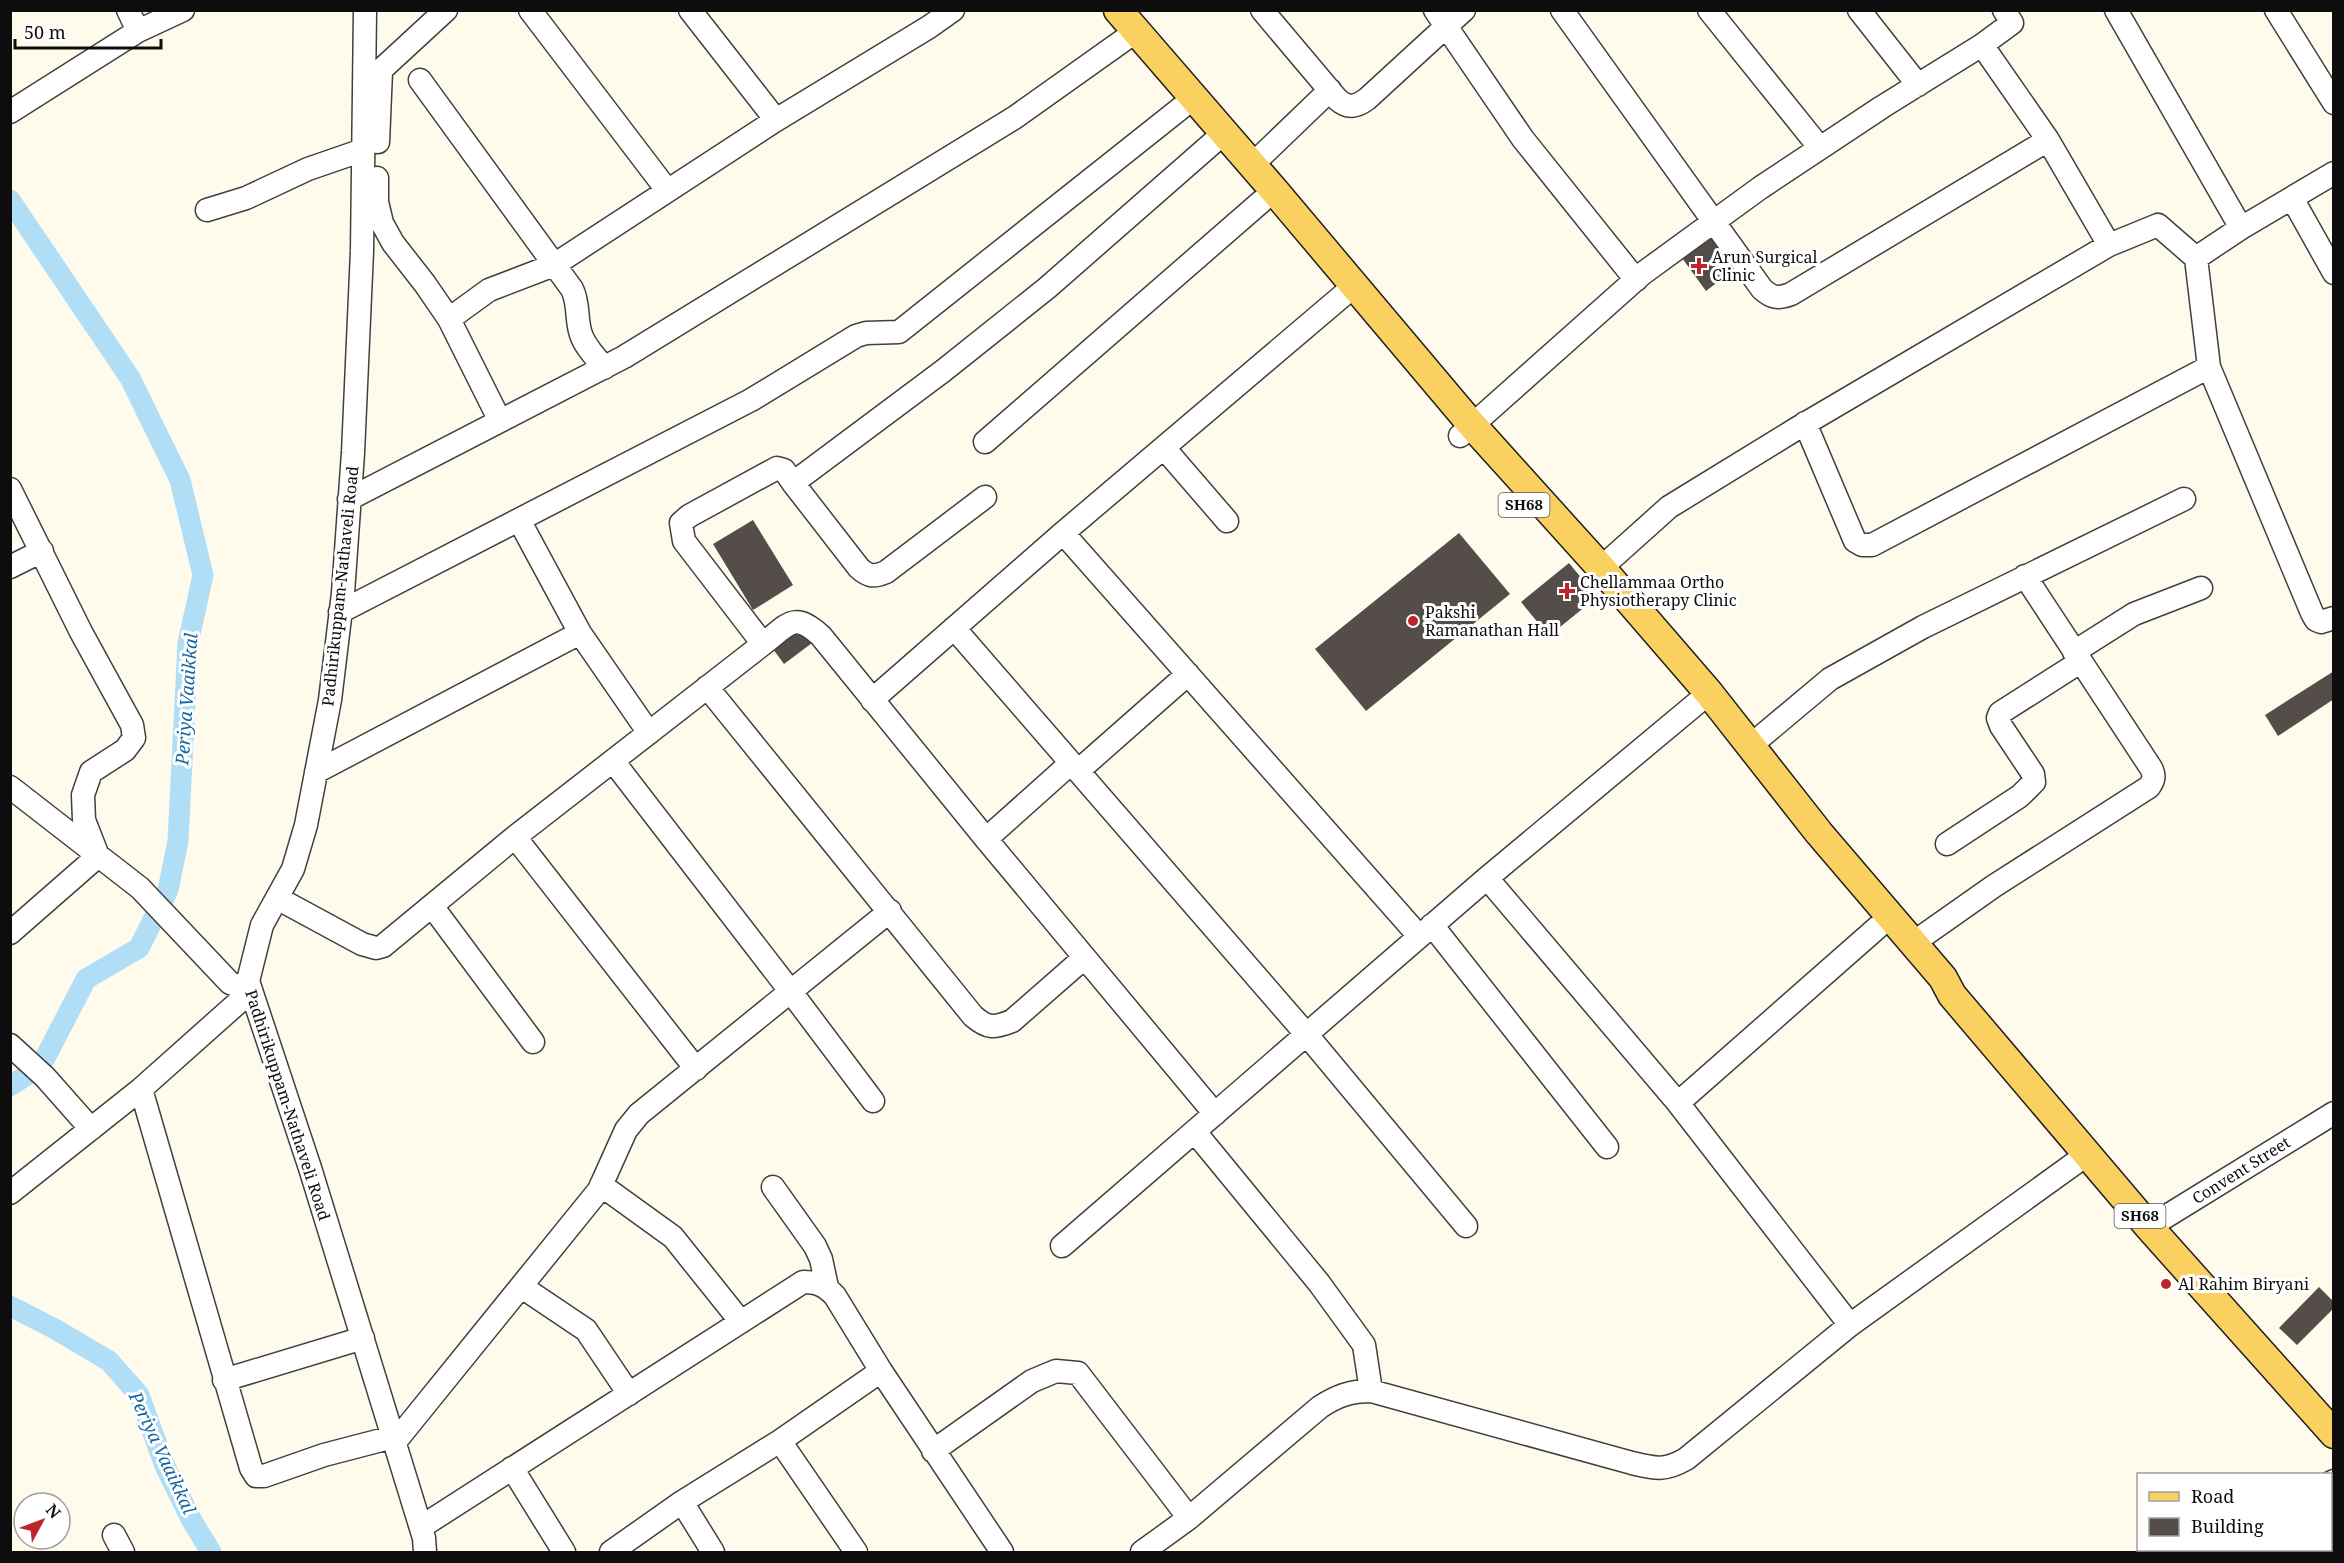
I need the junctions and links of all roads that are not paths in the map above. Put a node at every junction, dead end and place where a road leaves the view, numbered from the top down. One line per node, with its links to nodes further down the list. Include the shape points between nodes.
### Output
1 (128, 10): 20 (street)
2 (183, 10): 20 (street)
3 (365, 10): 25 (street, Padhirikuppam-Nathaveli Road)
4 (446, 10): 22 (street)
5 (530, 10): 37 (street)
6 (690, 10): 30 (street)
7 (953, 10): 17 (street)
8 (1099, 10): 19 (main road, SH68)
9 (1262, 10): 26 (street)
10 (1464, 10): 18 (street)
11 (1562, 10): 41 (street)
12 (1710, 10): 33 (street)
13 (1859, 10): 24 (street)
14 (2004, 10): 21 (street, via 2012,23)
15 (2116, 10): 42 (street)
16 (2276, 10): 29 (street)
17 (924, 19): 30 (street)
18 (1441, 19): 26 (street, via 1359,105 1344,105); 47 (street, via 1524,139)
19 (1125, 28): 27 (main road, SH68); 51 (street, via 1014,118)
20 (138, 31): 28 (street)
21 (1982, 45): 24 (street); 32 (street)
22 (381, 71): 25 (street); 49 (street, via 377,202 382,223)
23 (420, 80): 45 (street)
24 (1918, 85): 33 (street)
25 (364, 87): 34 (street, Padhirikuppam-Nathaveli Road)
26 (1330, 90): 35 (street)
27 (1181, 100): 31 (main road, SH68); 62 (street, via 899,332 856,336 751,400)
28 (14, 103)
29 (2334, 103)
30 (776, 120): 37 (street)
31 (1218, 139): 35 (main road, SH68); 39 (main road, SH68); 57 (street, via 1038,295)
32 (2048, 140): 41 (street, via 1783,297 1769,296 1762,289); 43 (street)
33 (1820, 148): 41 (street)
34 (363, 150): 40 (street); 60 (street, Padhirikuppam-Nathaveli Road)
35 (1252, 165): 48 (main road, SH68)
36 (2334, 173): 38 (street)
37 (668, 190): 45 (street)
38 (2292, 198): 42 (street); 46 (street)
39 (1262, 201): 48 (main road, SH68); 55 (street)
40 (207, 210)
41 (1715, 222): 47 (street)
42 (2241, 228): 44 (street)
43 (2109, 245): 44 (street, via 2158,225); 53 (street)
44 (2196, 258): 50 (street)
45 (554, 265): 49 (street, via 489,290); 51 (street, via 577,299 580,333)
46 (2334, 273)
47 (1636, 280): 54 (street)
48 (1348, 291): 54 (main road, SH68); 56 (street)
49 (449, 319): 52 (street)
50 (2209, 367): 53 (street, via 1872,545 1855,541); 71 (street, via 2312,613 2321,622)
51 (604, 368): 52 (street)
52 (500, 421): 60 (street)
53 (1805, 423): 67 (street, via 1669,507)
54 (1466, 430): 67 (main road, SH68); 78 (main road, SH68, via 1593,579)
55 (985, 442)
56 (1164, 448): 63 (street); 64 (street)
57 (794, 483): 59 (street, via 859,568 875,577); 74 (street, via 784,470 777,468 681,523 684,541)
58 (10, 489): 65 (street)
59 (985, 497)
60 (349, 498): 70 (street, Padhirikuppam-Nathaveli Road)
61 (2184, 499): 68 (street)
62 (519, 520): 70 (street); 73 (street)
63 (1227, 521)
64 (1064, 533): 72 (street); 76 (street)
65 (42, 551): 66 (street); 89 (street, via 132,726 134,738 125,750 91,772 83,795 84,820)
66 (10, 567)
67 (1601, 568): 78 (main road, SH68)
68 (2025, 576): 75 (street); 81 (street, via 1830,679)
69 (2201, 588): 75 (street, via 2134,614)
70 (340, 612): 84 (street, Padhirikuppam-Nathaveli Road, via 330,700)
71 (2334, 618)
72 (954, 628): 79 (street); 83 (street)
73 (580, 633): 80 (street); 84 (street)
74 (763, 644): 77 (street); 79 (street, via 788,625 804,622 821,636)
75 (2077, 657): 88 (street, via 1998,718 2034,782 2020,796); 97 (street, via 2151,768 2152,782)
76 (1188, 674): 83 (street); 95 (street)
77 (707, 687): 80 (street); 93 (street)
78 (1703, 698): 81 (main road, SH68); 90 (street); 94 (main road, SH68, via 1820,858)
79 (872, 700): 87 (street)
80 (649, 733): 82 (street)
81 (1750, 746): 97 (main road, SH68)
82 (613, 761): 86 (street); 100 (street)
83 (1075, 767): 87 (street); 102 (street)
84 (316, 772): 91 (street, Padhirikuppam-Nathaveli Road, via 293,869)
85 (10, 787): 89 (street)
86 (515, 837): 92 (street); 105 (street)
87 (986, 839): 98 (street)
88 (1947, 844)
89 (98, 856): 96 (street); 99 (street, via 140,888 230,983)
90 (1487, 878): 95 (street); 108 (street)
91 (277, 898): 92 (street, via 376,948); 99 (street, Padhirikuppam-Nathaveli Road, via 262,925 248,981)
92 (432, 906): 103 (street)
93 (890, 911): 98 (street, via 984,1025 1012,1021); 100 (street)
94 (1878, 927): 101 (main road, SH68, via 1933,987); 108 (street)
95 (1426, 931): 102 (street); 113 (street)
96 (10, 933)
97 (1913, 943): 101 (main road, SH68)
98 (1084, 958): 110 (street)
99 (251, 991): 106 (street); 125 (street, Padhirikuppam-Nathaveli Road)
100 (791, 992): 105 (street); 107 (street)
101 (1952, 994): 114 (main road, SH68)
102 (1306, 1035): 110 (street); 118 (street)
103 (533, 1042)
104 (11, 1046): 111 (street)
105 (696, 1069): 115 (street, via 633,1122)
106 (141, 1089): 111 (street); 127 (street)
107 (873, 1101)
108 (1678, 1103): 124 (street)
109 (2334, 1113): 119 (street, Convent Street)
110 (1215, 1114): 112 (street)
111 (92, 1129): 117 (street)
112 (1195, 1132): 120 (street); 128 (street, via 1319,1283 1364,1346)
113 (1607, 1148)
114 (2089, 1153): 119 (main road, SH68); 124 (street)
115 (601, 1185): 121 (street); 123 (street, via 673,1237)
116 (773, 1187): 122 (street, via 815,1246)
117 (10, 1193)
118 (1466, 1226)
119 (2149, 1227): 130 (main road, SH68)
120 (1062, 1246)
121 (522, 1287): 129 (street, via 586,1330); 131 (street)
122 (827, 1287): 123 (street, via 803,1282); 126 (street)
123 (741, 1322): 129 (street)
124 (1850, 1325): 128 (street, via 1678,1463 1653,1468)
125 (363, 1338): 127 (street); 131 (street, Padhirikuppam-Nathaveli Road)
126 (881, 1371): 132 (street); 133 (street)
127 (224, 1380): 131 (street, via 246,1457 256,1476)
128 (1370, 1386): 136 (street, via 1338,1395 1320,1407)
129 (628, 1394): 134 (street)
130 (2334, 1434)
131 (394, 1439): 137 (street, Padhirikuppam-Nathaveli Road)
132 (780, 1441): 135 (street); 142 (street)
133 (933, 1451): 136 (street, via 1032,1381 1056,1371 1078,1373); 143 (street)
134 (512, 1468): 137 (street); 139 (street)
135 (682, 1502): 140 (street); 141 (street)
136 (1189, 1518): 144 (street)
137 (420, 1527): 138 (street, Padhirikuppam-Nathaveli Road)
138 (425, 1552)
139 (564, 1552)
140 (612, 1552)
141 (713, 1552)
142 (856, 1552)
143 (1002, 1552)
144 (1142, 1552)

